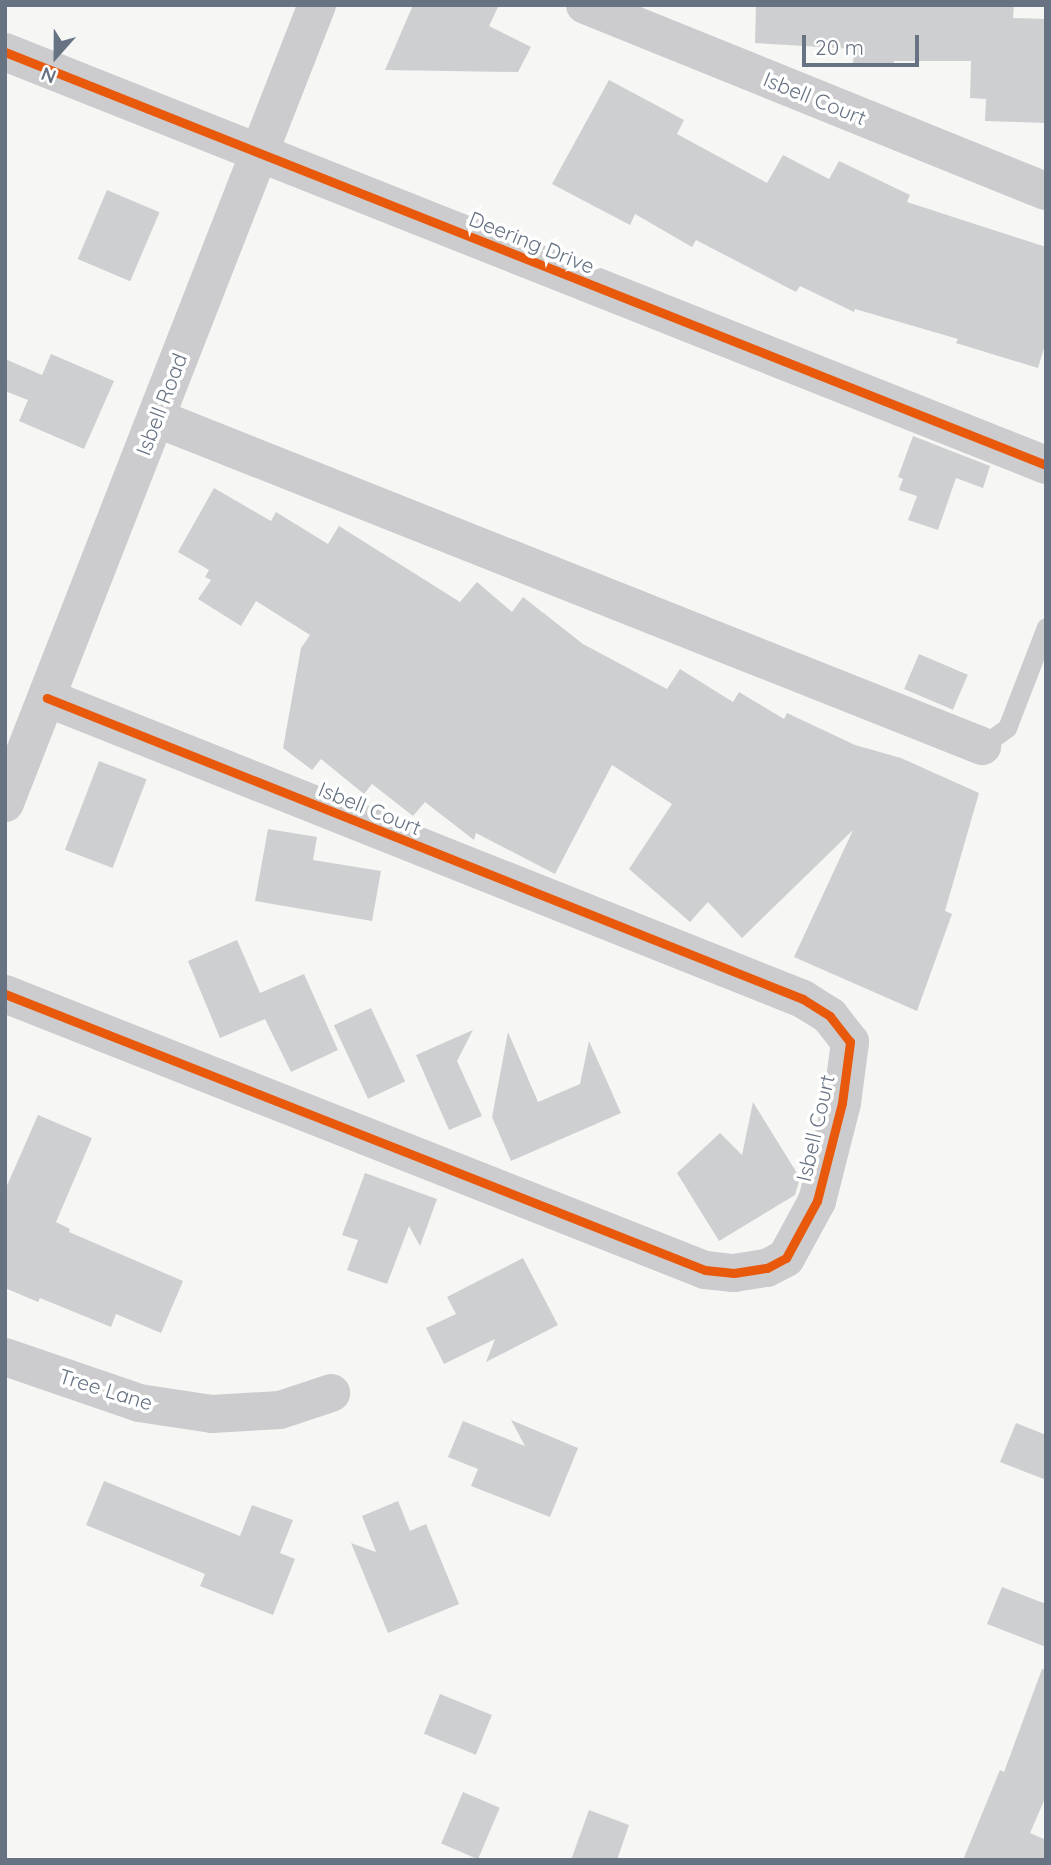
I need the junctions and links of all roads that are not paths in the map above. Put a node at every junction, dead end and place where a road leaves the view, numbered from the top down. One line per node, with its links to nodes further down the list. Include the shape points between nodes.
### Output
1 (317, 5): 4 (street, Isbell Road)
2 (585, 5): 5 (street, Isbell Court)
3 (5, 52): 4 (street, Deering Drive)
4 (259, 152): 6 (street, Isbell Road); 7 (street, Deering Drive)
5 (1046, 191)
6 (156, 418): 9 (street, Isbell Road); 10 (street)
7 (1046, 465)
8 (1046, 627): 10 (lane, via 1007,728)
9 (47, 698): 11 (street, Isbell Road); 12 (street, Isbell Court, via 803,999 830,1016 850,1042 842,1103 817,1201 786,1258 767,1268 734,1273 705,1269)
10 (982, 746)
11 (5, 803)
12 (5, 994)
13 (5, 1357): 14 (street, Tree Lane, via 139,1403 212,1414 279,1410)
14 (331, 1393)

